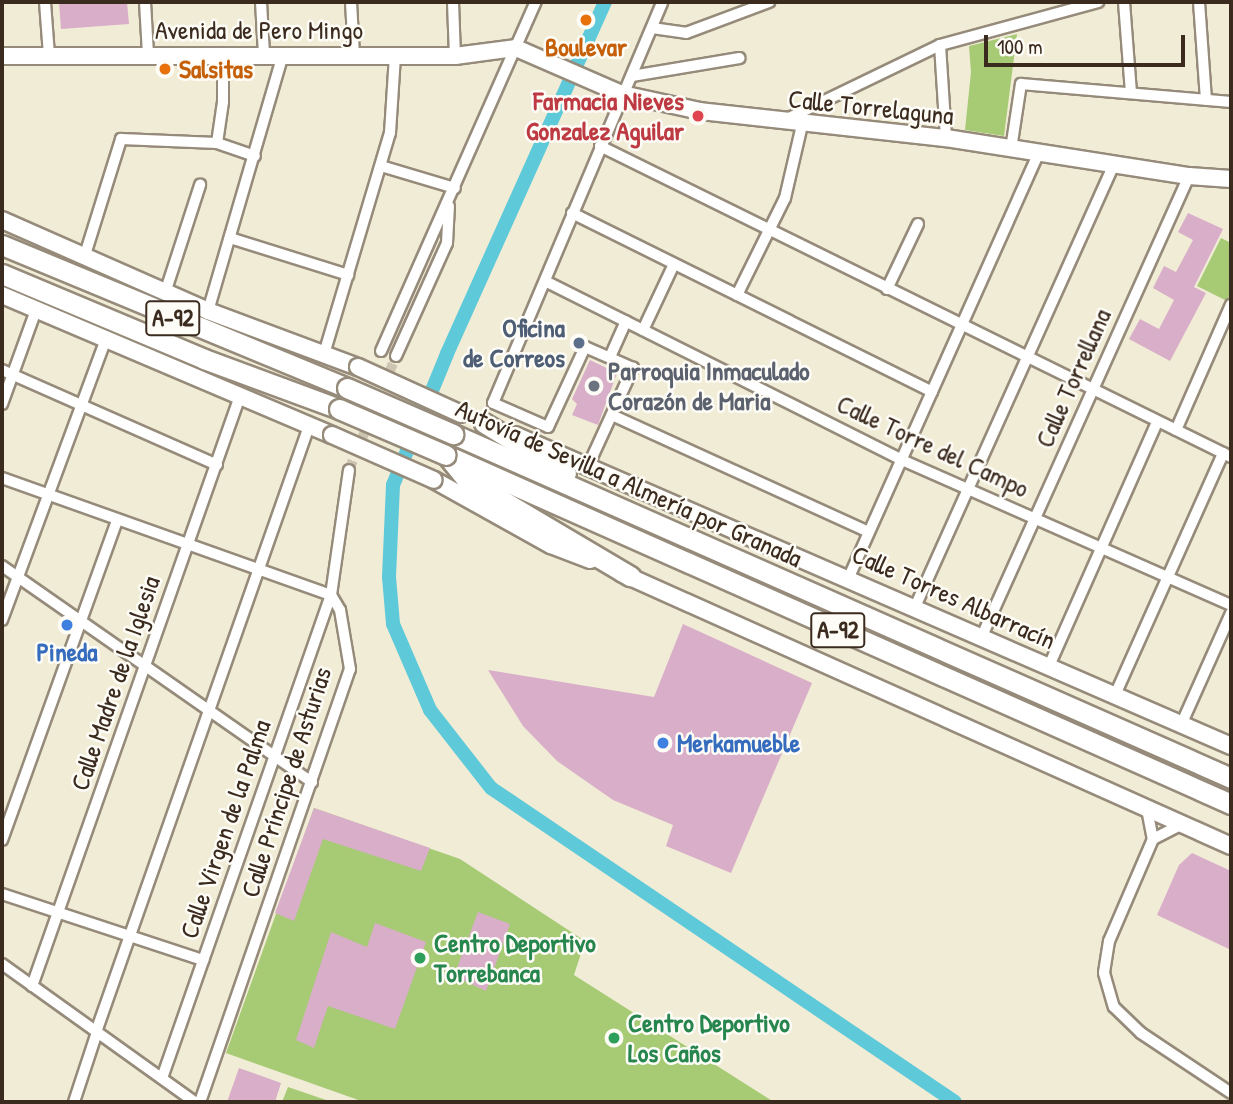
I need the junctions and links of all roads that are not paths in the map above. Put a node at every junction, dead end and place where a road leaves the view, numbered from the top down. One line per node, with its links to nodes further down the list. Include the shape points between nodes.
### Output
1 (45, 2): 20 (street)
2 (145, 2): 17 (street)
3 (261, 2): 19 (street)
4 (351, 2): 22 (street)
5 (453, 2): 25 (street)
6 (536, 2): 16 (street)
7 (662, 2): 14 (street)
8 (769, 2): 14 (street, via 686,33)
9 (1040, 2): 13 (street)
10 (1098, 2): 13 (street)
11 (1124, 2): 28 (street)
12 (1199, 2): 30 (street)
13 (1043, 16): 15 (street)
14 (652, 28): 27 (street)
15 (940, 45): 32 (street); 34 (street)
16 (516, 48): 25 (street, Avenida de Pero Mingo); 29 (street, Calle Torrelaguna); 45 (street)
17 (148, 54): 18 (street, Avenida de Pero Mingo); 20 (street, Avenida de Pero Mingo)
18 (223, 54): 19 (street, Avenida de Pero Mingo); 35 (street)
19 (264, 54): 21 (street, Avenida de Pero Mingo)
20 (49, 55): 24 (street, Avenida de Pero Mingo)
21 (283, 55): 22 (street, Avenida de Pero Mingo); 39 (street)
22 (354, 55): 23 (street, Avenida de Pero Mingo)
23 (395, 55): 25 (street, Avenida de Pero Mingo); 41 (street, via 390,133)
24 (2, 56)
25 (455, 56)
26 (740, 58): 27 (street)
27 (632, 76): 29 (street)
28 (1131, 93): 30 (street); 37 (street, via 1021,84)
29 (622, 94): 32 (street, Calle Torrelaguna); 36 (street)
30 (1206, 100): 31 (street)
31 (1231, 102)
32 (780, 123): 33 (street, Calle Torrelaguna)
33 (802, 125): 34 (street, Calle Torrelaguna); 50 (street, via 785,198)
34 (946, 138): 37 (street, Calle Torrelaguna)
35 (217, 143): 39 (street); 53 (street, via 121,139)
36 (600, 146): 47 (street); 50 (street)
37 (1012, 149): 38 (street, Calle Torrelaguna)
38 (1039, 153): 40 (street, Calle Torrelaguna); 66 (street)
39 (255, 156): 51 (street)
40 (1114, 165): 42 (street, Calle Torrelaguna); 73 (street)
41 (382, 166): 45 (street); 56 (street)
42 (1189, 176): 43 (street, Calle Torrelaguna); 75 (street, Calle Torrellana)
43 (1231, 179)
44 (200, 185): 59 (street)
45 (454, 188): 46 (street)
46 (449, 200): 69 (street); 71 (street, via 447,243)
47 (572, 213): 54 (street); 57 (street)
48 (2, 220): 53 (street, Calle Torres Albarracín)
49 (918, 224): 58 (street)
50 (770, 230): 58 (street); 61 (street)
51 (230, 238): 56 (street); 64 (street)
52 (2, 245): 94 (highway, Autovía de Sevilla a Almería por Granada / A-92, bridge, via 347,388)
53 (83, 257): 59 (street, Calle Torres Albarracín)
54 (674, 264): 61 (street); 67 (street)
55 (2, 274): 85 (highway, Autovía de Sevilla a Almería por Granada / A-92, bridge)
56 (348, 275): 70 (street)
57 (545, 281): 65 (street, Calle Torre del Campo); 72 (street, via 493,403 548,427 585,347)
58 (887, 289): 66 (street)
59 (165, 293): 64 (street, Calle Torres Albarracín)
60 (2, 295): 63 (street)
61 (737, 295): 76 (street)
62 (1231, 305): 84 (street)
63 (36, 310): 68 (street); 74 (street)
64 (208, 312): 70 (street, Calle Torres Albarracín)
65 (626, 321): 67 (street, Calle Torre del Campo); 72 (street)
66 (962, 325): 73 (street); 76 (street)
67 (643, 330): 87 (street, Calle Torre del Campo)
68 (106, 339): 77 (street); 79 (street)
69 (381, 351)
70 (324, 354): 82 (street, Calle Torres Albarracín, bridge)
71 (397, 356)
72 (610, 357): 80 (street, via 633,368)
73 (1027, 359): 75 (street); 92 (street)
74 (7, 373): 78 (street); 79 (street)
75 (1093, 390): 81 (street); 95 (street, Calle Torrellana)
76 (932, 393): 87 (street)
77 (240, 396): 83 (street); 89 (street, Calle Madre de la Iglesia)
78 (2, 404)
79 (81, 406): 89 (street); 93 (street)
80 (611, 415): 88 (street); 97 (street)
81 (1157, 422): 84 (street); 99 (street)
82 (484, 423): 88 (street, Calle Torres Albarracín); 94 (highway)
83 (310, 426): 101 (street); 102 (street, bridge, via 434,480 551,545)
84 (1176, 430): 86 (street)
85 (446, 455): 102 (highway, via 466,479); 122 (highway, Autovía de Sevilla a Almería por Granada / A-92)
86 (1227, 455): 105 (street)
87 (902, 460): 92 (street, Calle Torre del Campo); 97 (street)
88 (589, 464): 104 (street, Calle Torres Albarracín)
89 (217, 466): 98 (street, Calle Madre de la Iglesia)
90 (349, 470): 106 (street, Calle Príncipe de Asturias)
91 (2, 478): 93 (street)
92 (969, 489): 95 (street, Calle Torre del Campo); 108 (street)
93 (48, 495): 96 (street); 103 (street)
94 (633, 514): 120 (highway, Autovía de Sevilla a Almería por Granada / A-92)
95 (1035, 519): 99 (street, Calle Torre del Campo); 112 (street, Calle Torrellana)
96 (117, 520): 98 (street); 111 (street)
97 (869, 532): 104 (street)
98 (187, 545): 101 (street); 113 (street, Calle Madre de la Iglesia)
99 (1101, 548): 105 (street, Calle Torre del Campo); 114 (street)
100 (2, 566): 103 (street)
101 (259, 570): 106 (street); 116 (street)
102 (630, 576): 123 (street)
103 (18, 577): 110 (street); 111 (street)
104 (849, 577): 108 (street, Calle Torres Albarracín)
105 (1167, 577): 107 (street, Calle Torre del Campo); 115 (street)
106 (331, 595): 119 (street, Calle Virgen de la Palma); 121 (street, Calle Príncipe de Asturias, via 340,610 350,669)
107 (1231, 605)
108 (915, 607): 112 (street, Calle Torres Albarracín)
109 (1231, 612): 117 (street)
110 (2, 620)
111 (80, 621): 113 (street); 126 (street)
112 (982, 636): 114 (street, Calle Torres Albarracín)
113 (145, 666): 116 (street); 129 (street, Calle Madre de la Iglesia)
114 (1049, 666): 115 (street, Calle Torres Albarracín)
115 (1115, 695): 117 (street, Calle Torres Albarracín)
116 (209, 710): 119 (street); 130 (street)
117 (1181, 725): 118 (street, Calle Torres Albarracín)
118 (1231, 746)
119 (274, 755): 121 (street); 131 (street, Calle Virgen de la Palma)
120 (1231, 778)
121 (312, 782): 138 (street, Calle Príncipe de Asturias)
122 (1231, 804)
123 (1147, 809): 124 (street); 125 (street)
124 (1182, 824): 125 (street); 127 (street)
125 (1153, 839): 136 (street, via 1109,941 1104,973 1115,1007 1141,1033)
126 (2, 840)
127 (1231, 846)
128 (2, 894): 129 (street)
129 (57, 913): 130 (street); 133 (street, Calle Madre de la Iglesia)
130 (130, 937): 131 (street); 134 (street)
131 (203, 960): 135 (street, Calle Virgen de la Palma)
132 (2, 964): 133 (street)
133 (32, 986): 134 (street)
134 (97, 1032): 135 (street); 137 (street)
135 (162, 1078): 138 (street)
136 (1231, 1093)
137 (74, 1102)
138 (198, 1102)

